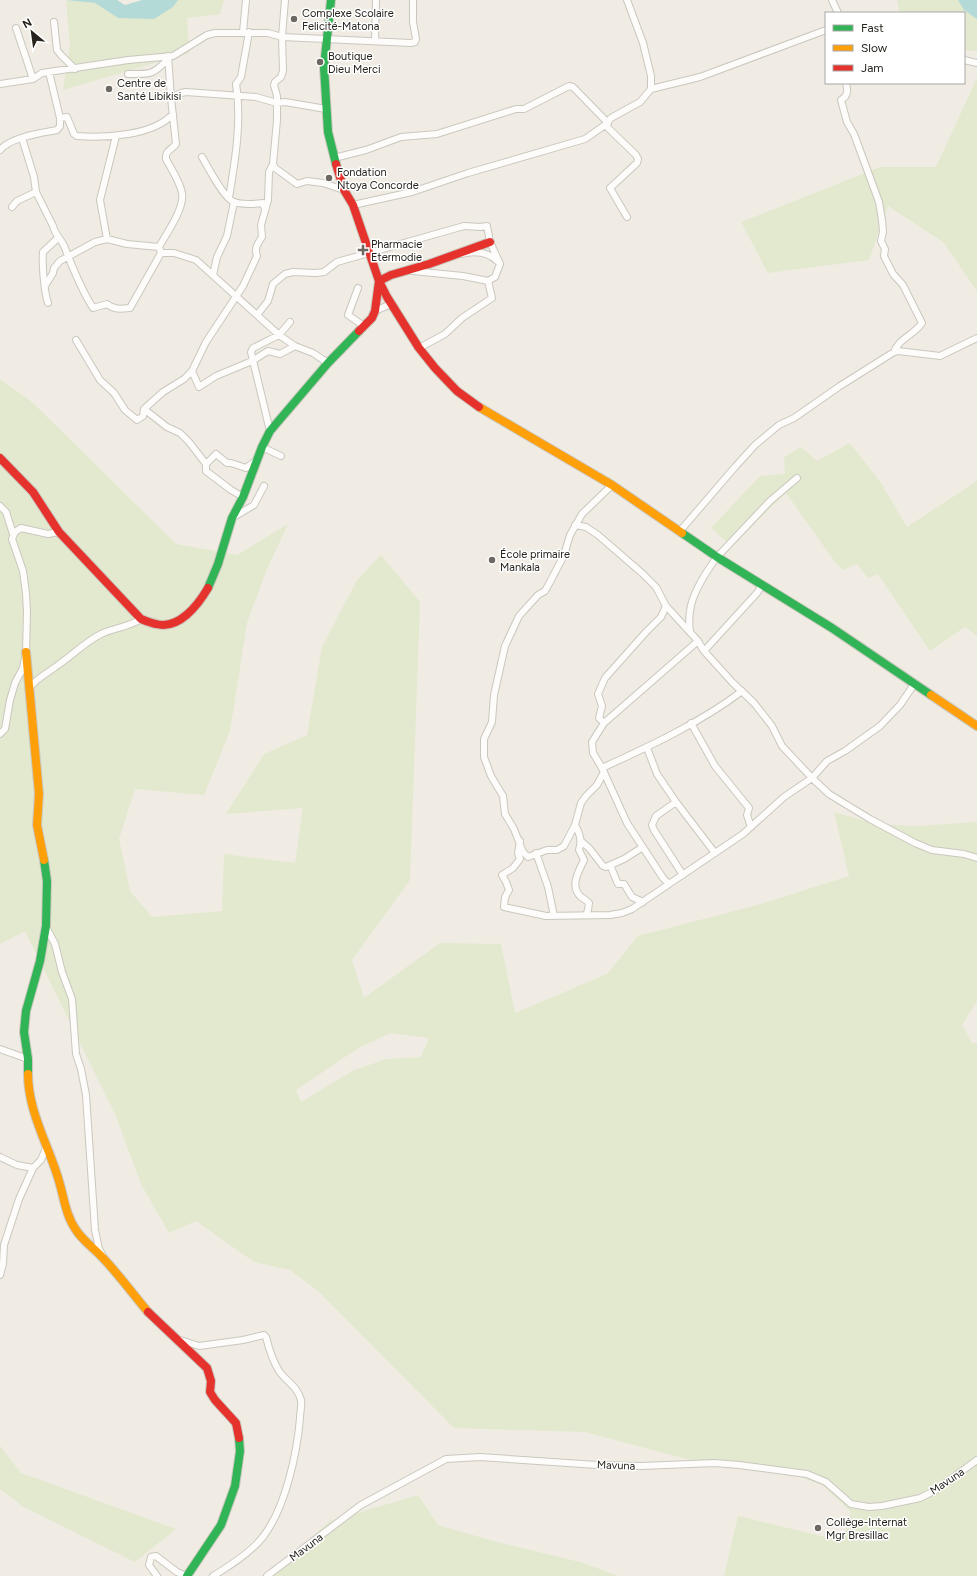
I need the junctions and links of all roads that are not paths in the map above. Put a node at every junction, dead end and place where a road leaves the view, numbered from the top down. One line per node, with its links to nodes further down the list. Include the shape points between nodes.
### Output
1 (246, 0): 12 (street)
2 (285, 0): 13 (street)
3 (331, 0): 14 (street)
4 (376, 0): 15 (street)
5 (413, 0): 15 (street, via 415,42)
6 (627, 0): 25 (street, via 650,68)
7 (832, 0): 8 (street)
8 (838, 12)
9 (54, 22): 19 (street, via 57,50)
10 (16, 28): 22 (street)
11 (825, 30): 25 (street, via 700,77)
12 (246, 32): 13 (street, via 268,33); 16 (street, via 211,34); 26 (street, via 241,77 236,84)
13 (282, 37): 14 (street); 28 (street, via 283,71 274,85)
14 (326, 39): 15 (street); 29 (street)
15 (375, 41)
16 (168, 58): 19 (street, via 128,60); 21 (street, via 153,73); 27 (street)
17 (965, 60): 18 (street)
18 (977, 63)
19 (75, 69): 20 (street)
20 (49, 72): 22 (street); 31 (street)
21 (128, 74)
22 (33, 79): 23 (street)
23 (0, 84)
24 (846, 84): 72 (street, via 848,91 841,100 842,107 879,202 884,256 893,274 903,285 922,323 896,346)
25 (651, 89): 32 (street, via 640,102 611,118)
26 (238, 97): 27 (street, via 183,92); 28 (street, via 256,97); 41 (street, via 239,122)
27 (171, 98): 30 (street)
28 (277, 103): 29 (street); 38 (street)
29 (326, 109): 37 (street)
30 (173, 114): 33 (street, via 162,124); 49 (street, via 176,144 169,150 166,160 180,188 182,199 181,207)
31 (60, 118): 33 (street, via 67,117 76,136); 34 (street, via 58,130)
32 (606, 124): 37 (street, via 573,87 569,86 524,109 516,108 437,134 401,137); 42 (street, via 595,134 577,142 412,192); 45 (street, via 638,159 637,163 610,188)
33 (116, 136): 47 (street, via 100,200)
34 (22, 138): 35 (street); 40 (street)
35 (0, 150)
36 (202, 157): 41 (street)
37 (334, 158): 39 (street)
38 (273, 164): 39 (street, via 297,184 307,181 323,183); 44 (street, via 269,172)
39 (344, 190): 42 (street)
40 (36, 192): 43 (street, via 17,201); 46 (street)
41 (231, 200): 44 (street, via 263,203); 55 (street, via 227,236 217,257)
42 (353, 205): 50 (street)
43 (12, 207)
44 (265, 209): 60 (street, via 261,225 262,237 255,252 257,256)
45 (627, 217)
46 (58, 238): 51 (street); 58 (street, via 43,252)
47 (107, 238): 49 (street); 51 (street)
48 (490, 242): 50 (street, via 487,226 464,226); 52 (street, via 472,246); 53 (street)
49 (160, 250): 51 (street, via 130,308 115,309 107,304 93,308); 55 (street, via 194,259)
50 (370, 253): 56 (street); 64 (street, via 337,262 324,272 285,274 273,284 268,301)
51 (67, 256): 58 (street, via 54,268)
52 (446, 257): 53 (street, via 481,253 491,255); 54 (street)
53 (500, 264): 57 (street, via 495,277)
54 (409, 270): 56 (street, via 395,273); 57 (street)
55 (213, 275): 60 (street)
56 (379, 281): 62 (street); 63 (street)
57 (488, 281): 71 (street, via 492,298 462,318 445,334)
58 (45, 286): 61 (street)
59 (358, 288): 66 (street, via 348,315)
60 (236, 297): 64 (street); 75 (street, via 206,342)
61 (48, 303)
62 (391, 304): 63 (street); 71 (street)
63 (375, 311): 66 (street)
64 (257, 315): 67 (street)
65 (290, 322): 67 (street)
66 (364, 326): 74 (street)
67 (279, 335): 70 (street); 73 (street, via 251,350)
68 (977, 338): 72 (street, via 940,356)
69 (76, 340): 76 (street, via 100,380 114,393 125,410 137,420 143,416)
70 (295, 346): 73 (street, via 280,354 268,352); 74 (street, via 313,353)
71 (419, 348): 84 (street, via 457,391 484,410)
72 (894, 352): 90 (street, via 794,418 779,425 755,445)
73 (252, 361): 75 (street, via 216,376 199,387); 77 (street)
74 (328, 363): 77 (street)
75 (192, 371): 76 (street)
76 (144, 409): 82 (street, via 167,427 180,433)
77 (270, 432): 78 (street)
78 (262, 447): 79 (street); 81 (street)
79 (281, 456)
80 (0, 458): 91 (street, via 33,492)
81 (258, 458): 82 (street, via 246,468 231,462 226,463 216,454); 86 (street)
82 (206, 464): 86 (street, via 206,470 230,490)
83 (797, 478): 93 (street, via 770,501)
84 (612, 485): 89 (street, via 582,514); 90 (street)
85 (264, 486): 88 (street, via 254,505)
86 (243, 497): 88 (street)
87 (0, 506): 92 (street, via 6,512)
88 (232, 518): 96 (street, via 208,589 193,610 170,624 157,625)
89 (575, 525): 95 (street, via 586,527 598,535 643,574 656,587); 114 (street, via 564,555 545,591 538,595 520,616 505,646 494,695 492,722 484,739 484,757 491,776 503,796 505,814)
90 (680, 531): 93 (street)
91 (58, 532): 92 (street, via 48,534 21,528); 96 (street)
92 (13, 534): 100 (street, via 12,543 23,571 26,593)
93 (717, 557): 94 (street); 97 (street, via 694,596 690,610)
94 (762, 585): 99 (street); 101 (street)
95 (666, 606): 97 (street); 104 (street, via 661,617 605,678 598,694 602,706 598,718)
96 (141, 619): 102 (street, via 101,634 36,680)
97 (690, 631): 98 (street)
98 (698, 641): 99 (street); 104 (street)
99 (704, 651): 103 (street)
100 (26, 652): 102 (street); 107 (street, via 23,668 10,700 5,729)
101 (915, 683): 106 (street); 110 (street, via 900,705 880,726 827,761)
102 (29, 688): 126 (street, via 39,794 37,825 44,850 47,881)
103 (742, 691): 105 (street); 110 (street, via 772,726 782,746)
104 (604, 723): 109 (street, via 592,742 593,753)
105 (691, 723): 108 (street); 113 (street, via 715,766 749,808 747,815)
106 (977, 726)
107 (0, 734)
108 (647, 748): 109 (street); 111 (street, via 657,774)
109 (603, 770): 112 (street, via 597,785 581,803); 116 (street, via 627,823)
110 (812, 778): 113 (street, via 784,797); 119 (street, via 829,794 915,843 932,850)
111 (676, 802): 118 (street); 121 (street, via 656,816 652,825)
112 (575, 825): 115 (street); 117 (street, via 562,848)
113 (752, 827): 118 (street)
114 (520, 841): 117 (street, via 523,852 528,856); 125 (street, via 520,859 513,868 502,875 509,890 504,907)
115 (582, 842): 120 (street, via 603,866); 124 (street, via 579,850 584,860 575,877 581,896 589,903)
116 (643, 847): 120 (street); 122 (street)
117 (536, 853): 125 (street, via 548,887)
118 (715, 853): 121 (street)
119 (977, 858)
120 (610, 865): 123 (street, via 618,884 624,884 632,897)
121 (683, 875): 122 (street)
122 (669, 884): 123 (street)
123 (643, 902): 124 (street, via 622,913)
124 (586, 915): 125 (street)
125 (554, 916)
126 (46, 926): 128 (street, via 40,961 26,1011 24,1032); 132 (street, via 55,944 72,999 76,1054 86,1095 96,1230 99,1249)
127 (0, 1049): 128 (street)
128 (28, 1059): 129 (street, via 28,1082 33,1108)
129 (46, 1148): 131 (street, via 41,1160); 132 (street, via 59,1180 70,1221 77,1232)
130 (0, 1157): 131 (street, via 17,1165)
131 (33, 1168): 133 (street, via 5,1240)
132 (104, 1259): 134 (street, via 152,1317)
133 (0, 1275)
134 (174, 1338): 137 (street, via 207,1368 212,1381 210,1392 236,1423 240,1451 235,1486 221,1525); 138 (street, via 199,1346 264,1335 277,1367 297,1391 301,1401 298,1440 278,1510 265,1535)
135 (977, 1460): 139 (street, Mavuna, via 936,1490 920,1498 869,1507 851,1504 826,1482 807,1474 739,1465 715,1463 641,1466 480,1457 446,1459 362,1505)
136 (156, 1576): 137 (street, via 149,1565 151,1557 156,1556 177,1572)
137 (187, 1576)
138 (213, 1576)
139 (267, 1576)

